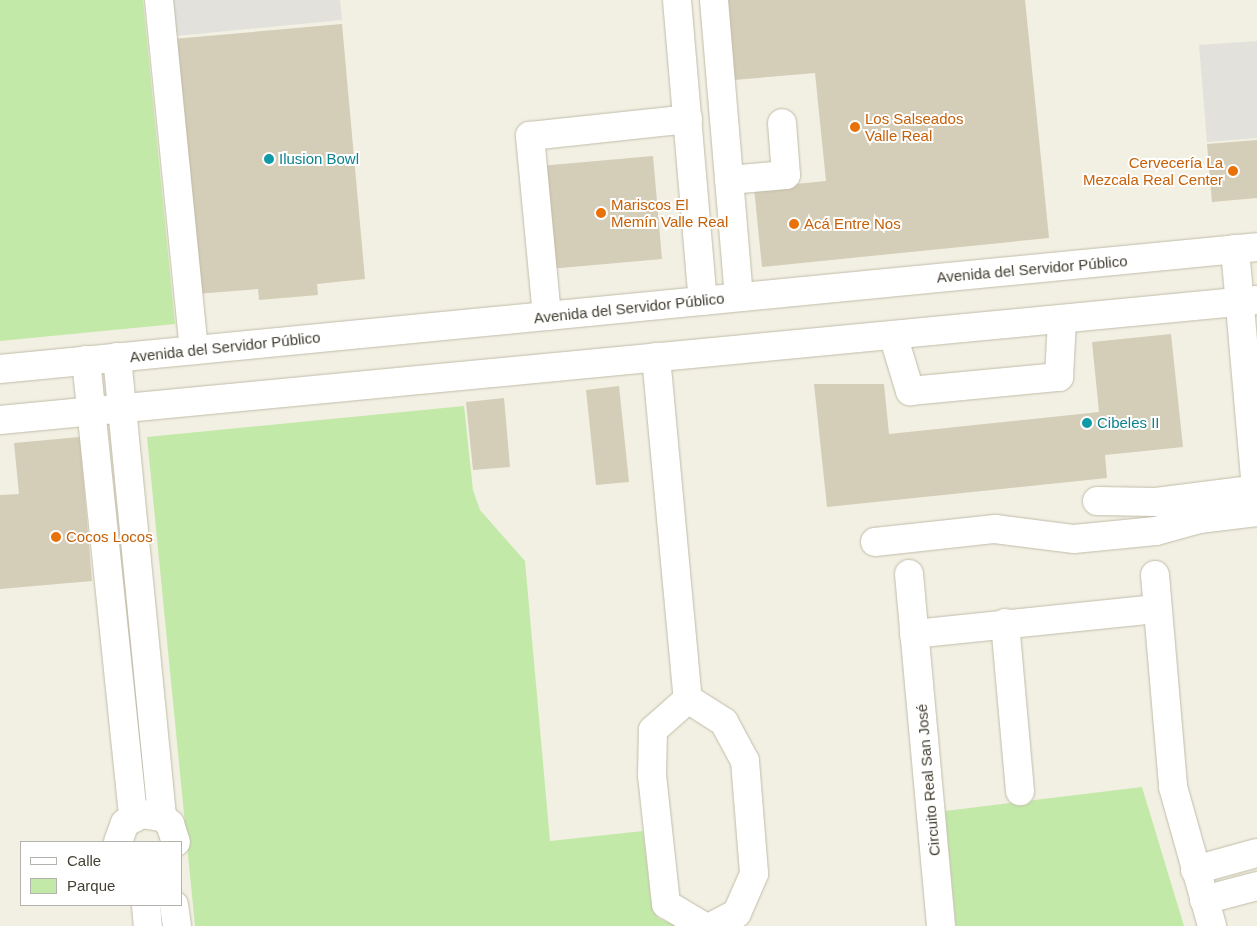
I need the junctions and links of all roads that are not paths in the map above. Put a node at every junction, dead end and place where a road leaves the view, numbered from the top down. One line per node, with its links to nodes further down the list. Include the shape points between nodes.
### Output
1 (159, 0): 14 (street)
2 (677, 0): 4 (street)
3 (714, 0): 6 (street)
4 (688, 119): 9 (street); 11 (street, via 530,136)
5 (782, 123): 6 (street, via 786,175)
6 (729, 180): 8 (street)
7 (1246, 248): 8 (street, Avenida del Servidor Público); 10 (street)
8 (739, 297): 9 (street, Avenida del Servidor Público)
9 (703, 301): 11 (street, Avenida del Servidor Público)
10 (1249, 301): 12 (street); 22 (street)
11 (547, 316): 14 (street, Avenida del Servidor Público)
12 (1062, 319): 13 (street); 13 (street, via 1059,377 910,391)
13 (893, 335): 16 (street)
14 (194, 350): 15 (street, Avenida del Servidor Público)
15 (117, 357): 17 (street, Avenida del Servidor Público); 19 (street)
16 (656, 357): 19 (street); 32 (street)
17 (86, 360): 18 (street, Avenida del Servidor Público); 20 (street)
18 (0, 369)
19 (122, 408): 20 (street); 35 (street)
20 (91, 411): 21 (street); 34 (street)
21 (0, 420)
22 (1257, 498): 24 (street); 25 (street)
23 (1097, 501): 24 (street)
24 (1156, 502): 25 (street)
25 (1156, 531): 26 (street, via 1074,539 995,529)
26 (875, 542)
27 (909, 574): 31 (street, Circuito Real San José)
28 (1155, 575): 29 (street)
29 (1157, 610): 30 (street); 39 (street, via 1173,787)
30 (1005, 623): 31 (street); 33 (street)
31 (914, 634): 48 (street, Circuito Real San José)
32 (688, 699): 46 (street, via 653,730 652,775 666,904); 47 (street, via 724,722 745,761 754,874 737,913)
33 (1020, 791)
34 (133, 817): 35 (street, via 142,814); 36 (street, via 125,823)
35 (162, 817): 37 (street, via 170,824)
36 (118, 841)
37 (176, 841)
38 (1257, 854): 39 (street)
39 (1195, 870): 41 (street)
40 (1257, 886): 41 (street)
41 (1204, 900): 49 (street)
42 (146, 906): 44 (street)
43 (174, 906): 45 (street)
44 (148, 926)
45 (177, 926)
46 (703, 926)
47 (713, 926)
48 (941, 926)
49 (1212, 926)

